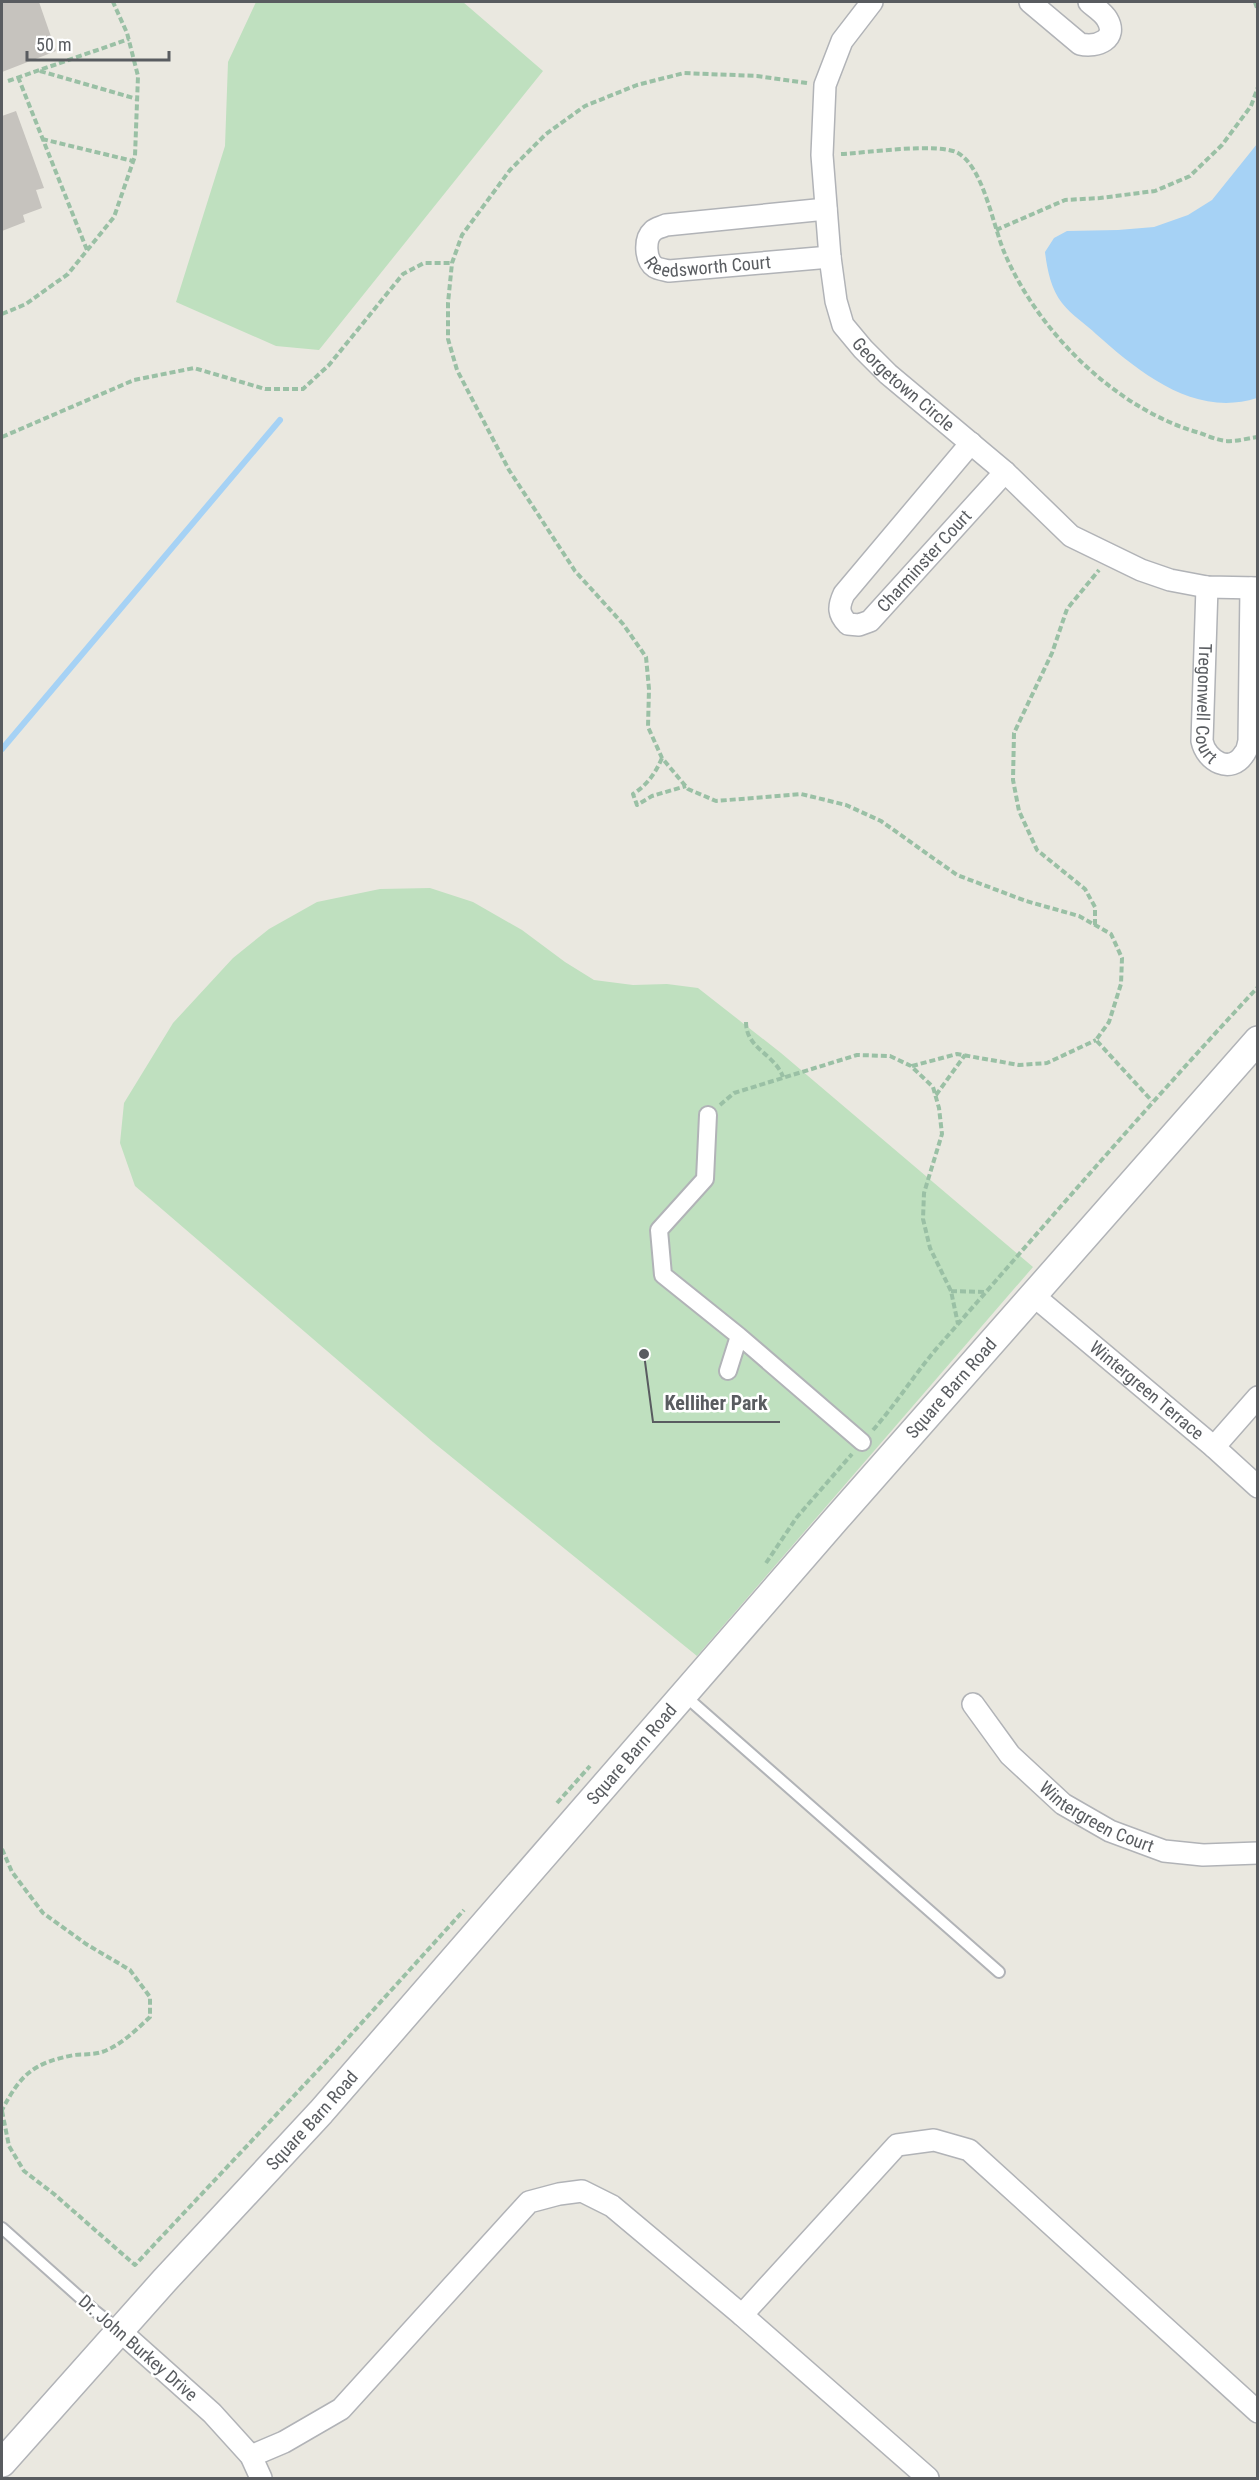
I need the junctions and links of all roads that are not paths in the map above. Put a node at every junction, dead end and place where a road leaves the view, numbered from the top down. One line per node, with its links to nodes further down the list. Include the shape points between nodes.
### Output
1 (872, 2): 4 (street, Georgetown Circle, via 842,41 825,85 822,155)
2 (1030, 2): 3 (street, via 1080,44 1090,47 1099,45 1109,31 1107,20)
3 (1089, 2)
4 (826, 209): 5 (street, Georgetown Circle); 5 (street, Reedsworth Court, via 666,225 654,230 646,246 654,266 669,271)
5 (830, 257): 6 (street, Georgetown Circle, via 843,325 888,374)
6 (971, 443): 7 (street, Georgetown Circle); 7 (street, Charminster Court, via 844,594 839,605 848,624 870,621)
7 (1005, 472): 8 (street, Georgetown Circle, via 1071,536 1141,570)
8 (1207, 587): 9 (street, Georgetown Circle); 9 (street, Tregonwell Court, via 1202,741 1210,758 1228,764 1245,754 1249,741)
9 (1254, 588)
10 (1257, 1040): 12 (street, Square Barn Road)
11 (708, 1115): 13 (street, via 705,1179 659,1230 663,1275)
12 (1034, 1296): 17 (street, Wintergreen Terrace); 19 (street, Square Barn Road)
13 (739, 1336): 14 (street); 16 (street)
14 (728, 1371)
15 (1257, 1397): 17 (street)
16 (862, 1442)
17 (1214, 1447): 18 (street, Wintergreen Terrace)
18 (1257, 1487)
19 (683, 1695): 22 (lane); 25 (street, Square Barn Road, via 321,2112)
20 (973, 1704): 21 (street, Wintergreen Court, via 1010,1755 1062,1804 1110,1831 1164,1851 1203,1856)
21 (1257, 1853)
22 (999, 1972)
23 (2, 2228): 25 (lane, Dr. John Burkey Drive)
24 (742, 2315): 26 (street, via 897,2145 934,2140 969,2150); 27 (street, via 612,2206 582,2191 529,2202 341,2409); 30 (street)
25 (120, 2331): 27 (street, Dr. John Burkey Drive, via 212,2413); 28 (street, Square Barn Road)
26 (1257, 2412)
27 (251, 2456): 29 (street, Dr. John Burkey Drive)
28 (2, 2463)
29 (261, 2478)
30 (928, 2478)

